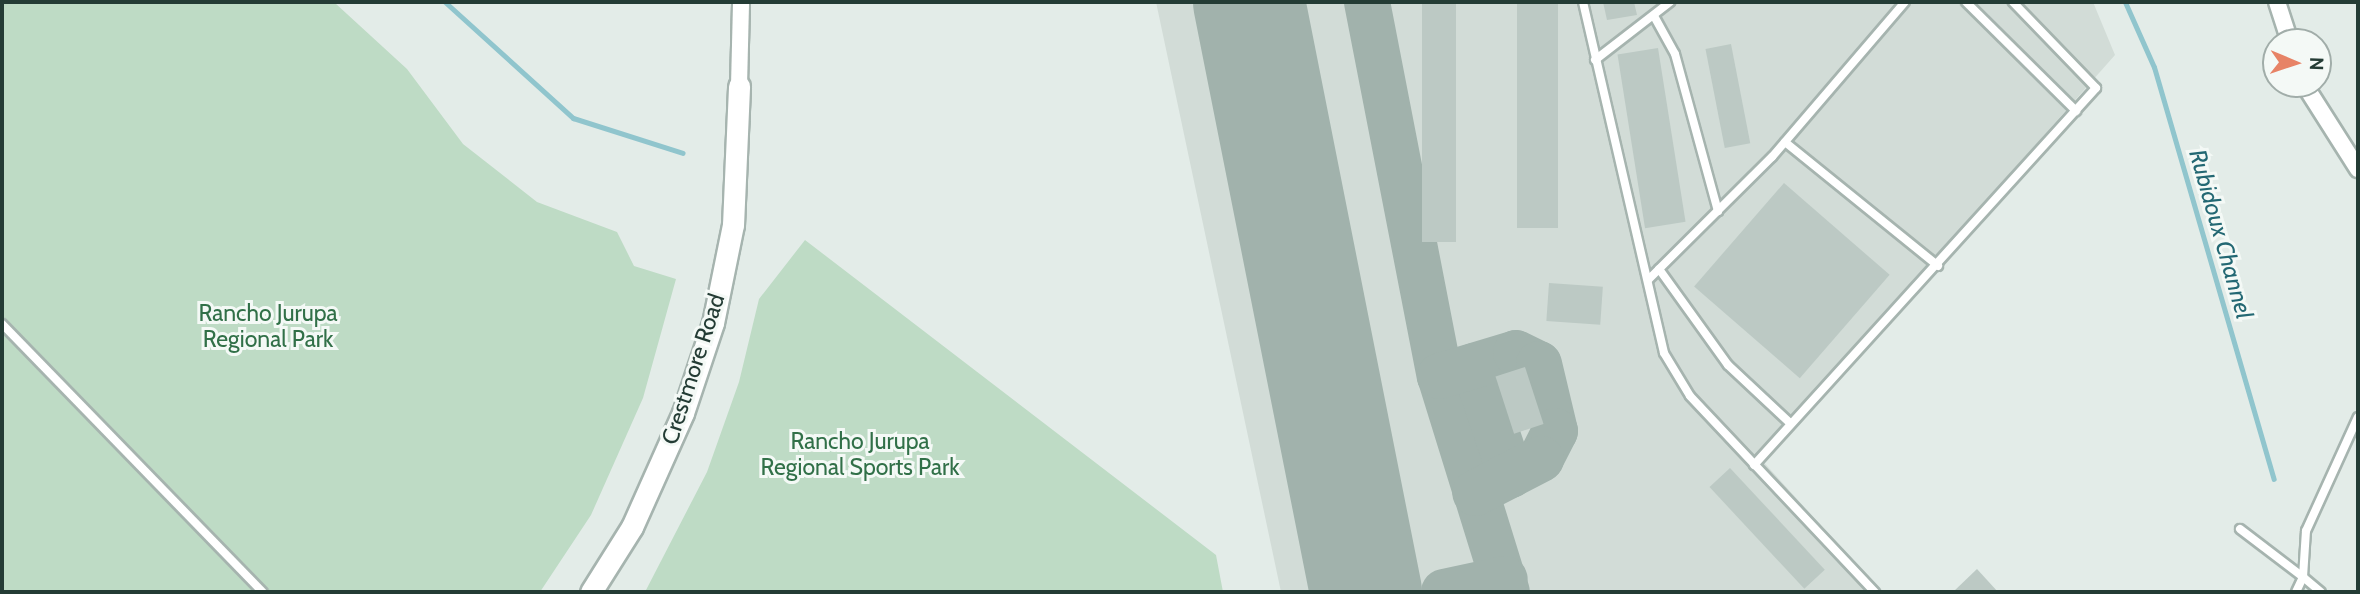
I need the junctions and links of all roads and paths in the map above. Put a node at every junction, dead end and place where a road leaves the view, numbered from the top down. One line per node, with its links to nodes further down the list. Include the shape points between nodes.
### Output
1 (741, 2): 11 (street)
2 (1583, 2): 10 (lane)
3 (1670, 2): 8 (lane)
4 (1905, 2): 14 (lane)
5 (1966, 2): 13 (lane)
6 (2013, 2): 13 (lane, via 2096,88)
7 (2277, 2): 9 (street)
8 (1654, 16): 10 (lane); 16 (lane, via 1675,54)
9 (2285, 28)
10 (1595, 60): 19 (lane)
11 (738, 86): 27 (street, Crestmore Road, via 733,225 713,323 683,413 632,527)
12 (2313, 98): 15 (street)
13 (2076, 111): 17 (lane)
14 (1785, 142): 16 (lane); 17 (lane)
15 (2358, 169)
16 (1718, 211): 18 (lane)
17 (1938, 266): 22 (lane)
18 (1658, 270): 19 (lane); 22 (lane, via 1728,365)
19 (1648, 280): 23 (lane, via 1664,353 1690,396)
20 (2, 324): 26 (lane)
21 (2358, 417): 25 (lane, via 2306,531)
22 (1791, 424): 23 (lane)
23 (1754, 465): 28 (lane)
24 (2240, 529): 25 (lane)
25 (2303, 577): 29 (lane); 30 (lane)
26 (263, 592)
27 (591, 592)
28 (1875, 592)
29 (2296, 592)
30 (2320, 592)

